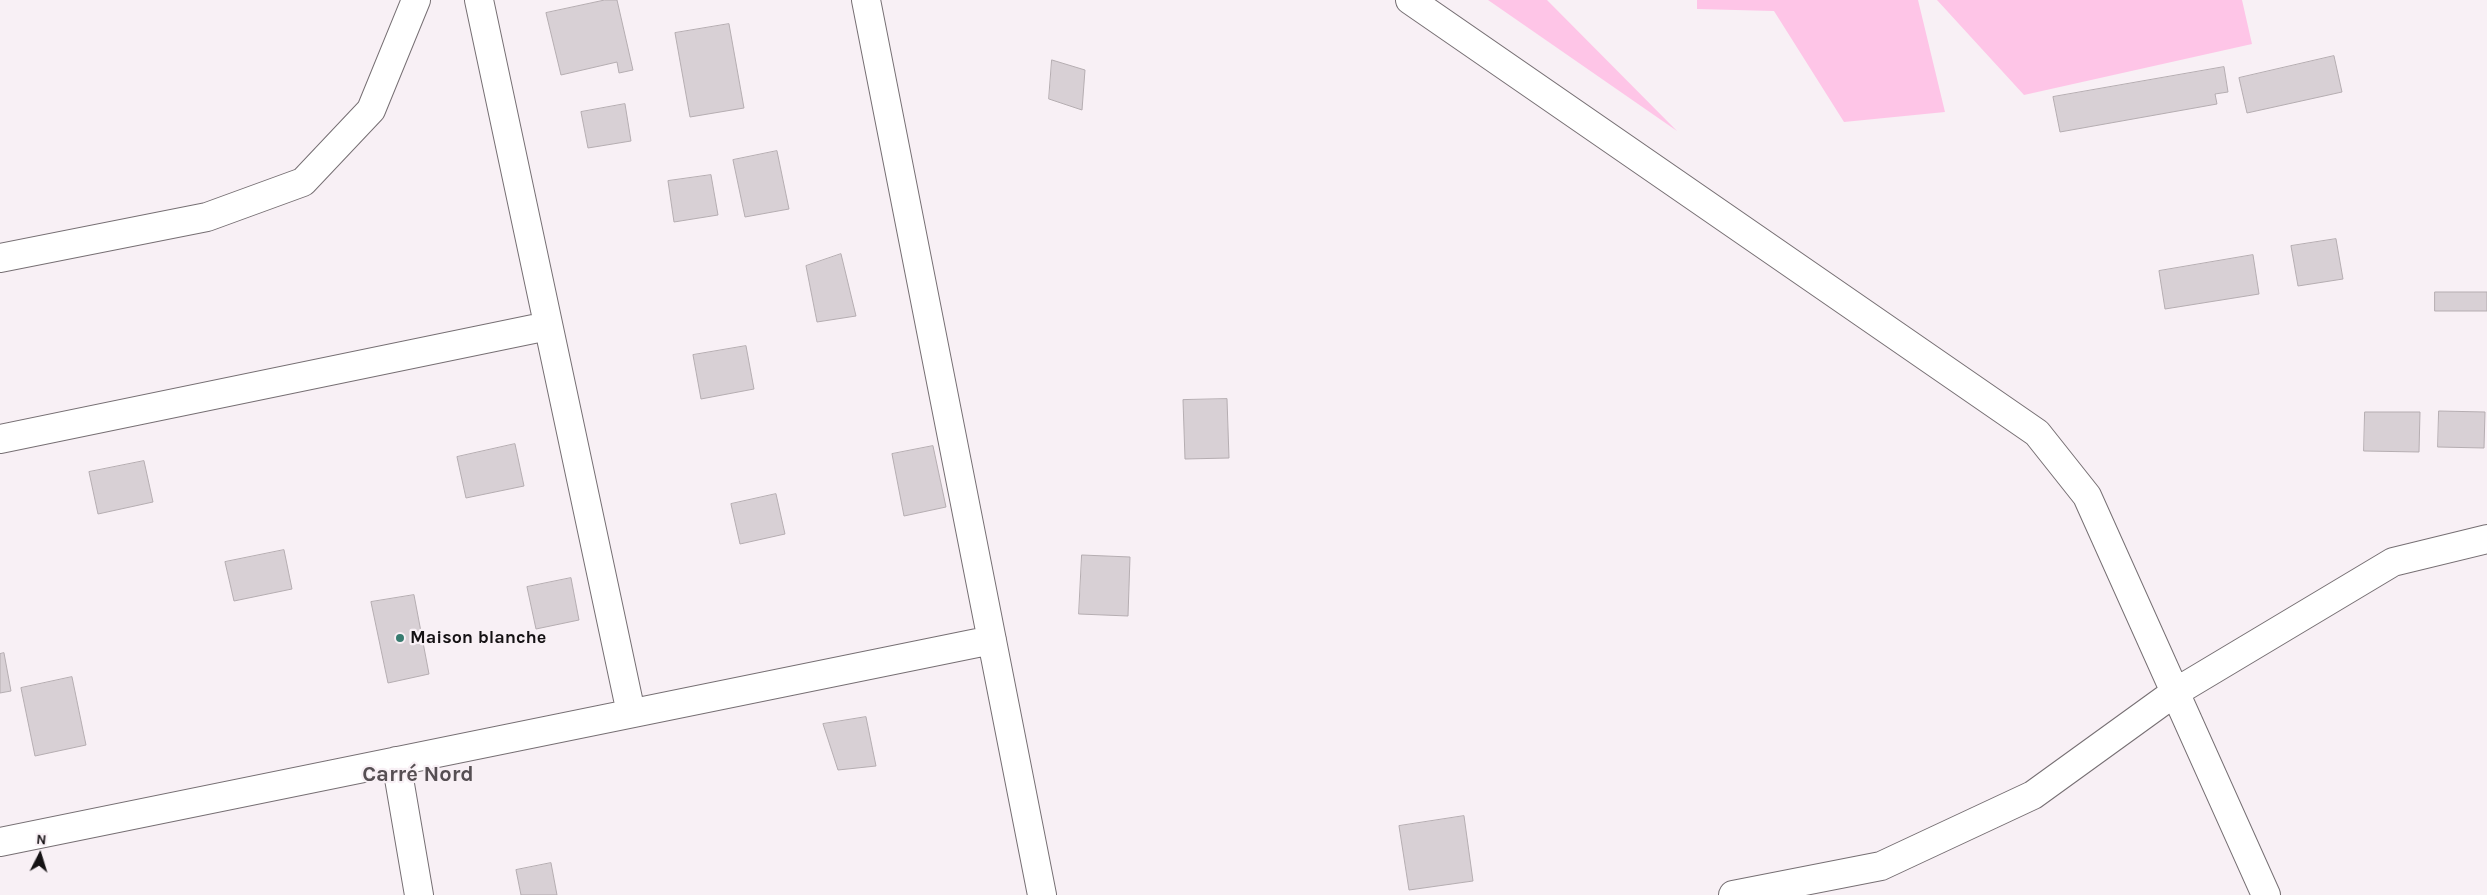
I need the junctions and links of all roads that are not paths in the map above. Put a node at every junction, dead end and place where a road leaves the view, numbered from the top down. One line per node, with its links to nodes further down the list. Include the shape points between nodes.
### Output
1 (416, 0): 5 (street, via 371,110 303,182 207,217)
2 (479, 0): 6 (street)
3 (866, 0): 9 (street)
4 (1410, 0): 10 (street, via 2037,433 2087,496)
5 (0, 258)
6 (548, 326): 7 (street); 11 (street)
7 (0, 439)
8 (2487, 539): 10 (street, via 2393,562)
9 (992, 640): 11 (street); 15 (street)
10 (2174, 693): 16 (street, via 2033,795 1881,866); 17 (street)
11 (631, 713): 12 (street)
12 (396, 761): 13 (street); 14 (street)
13 (0, 842)
14 (419, 895)
15 (1042, 895)
16 (1733, 895)
17 (2266, 895)

